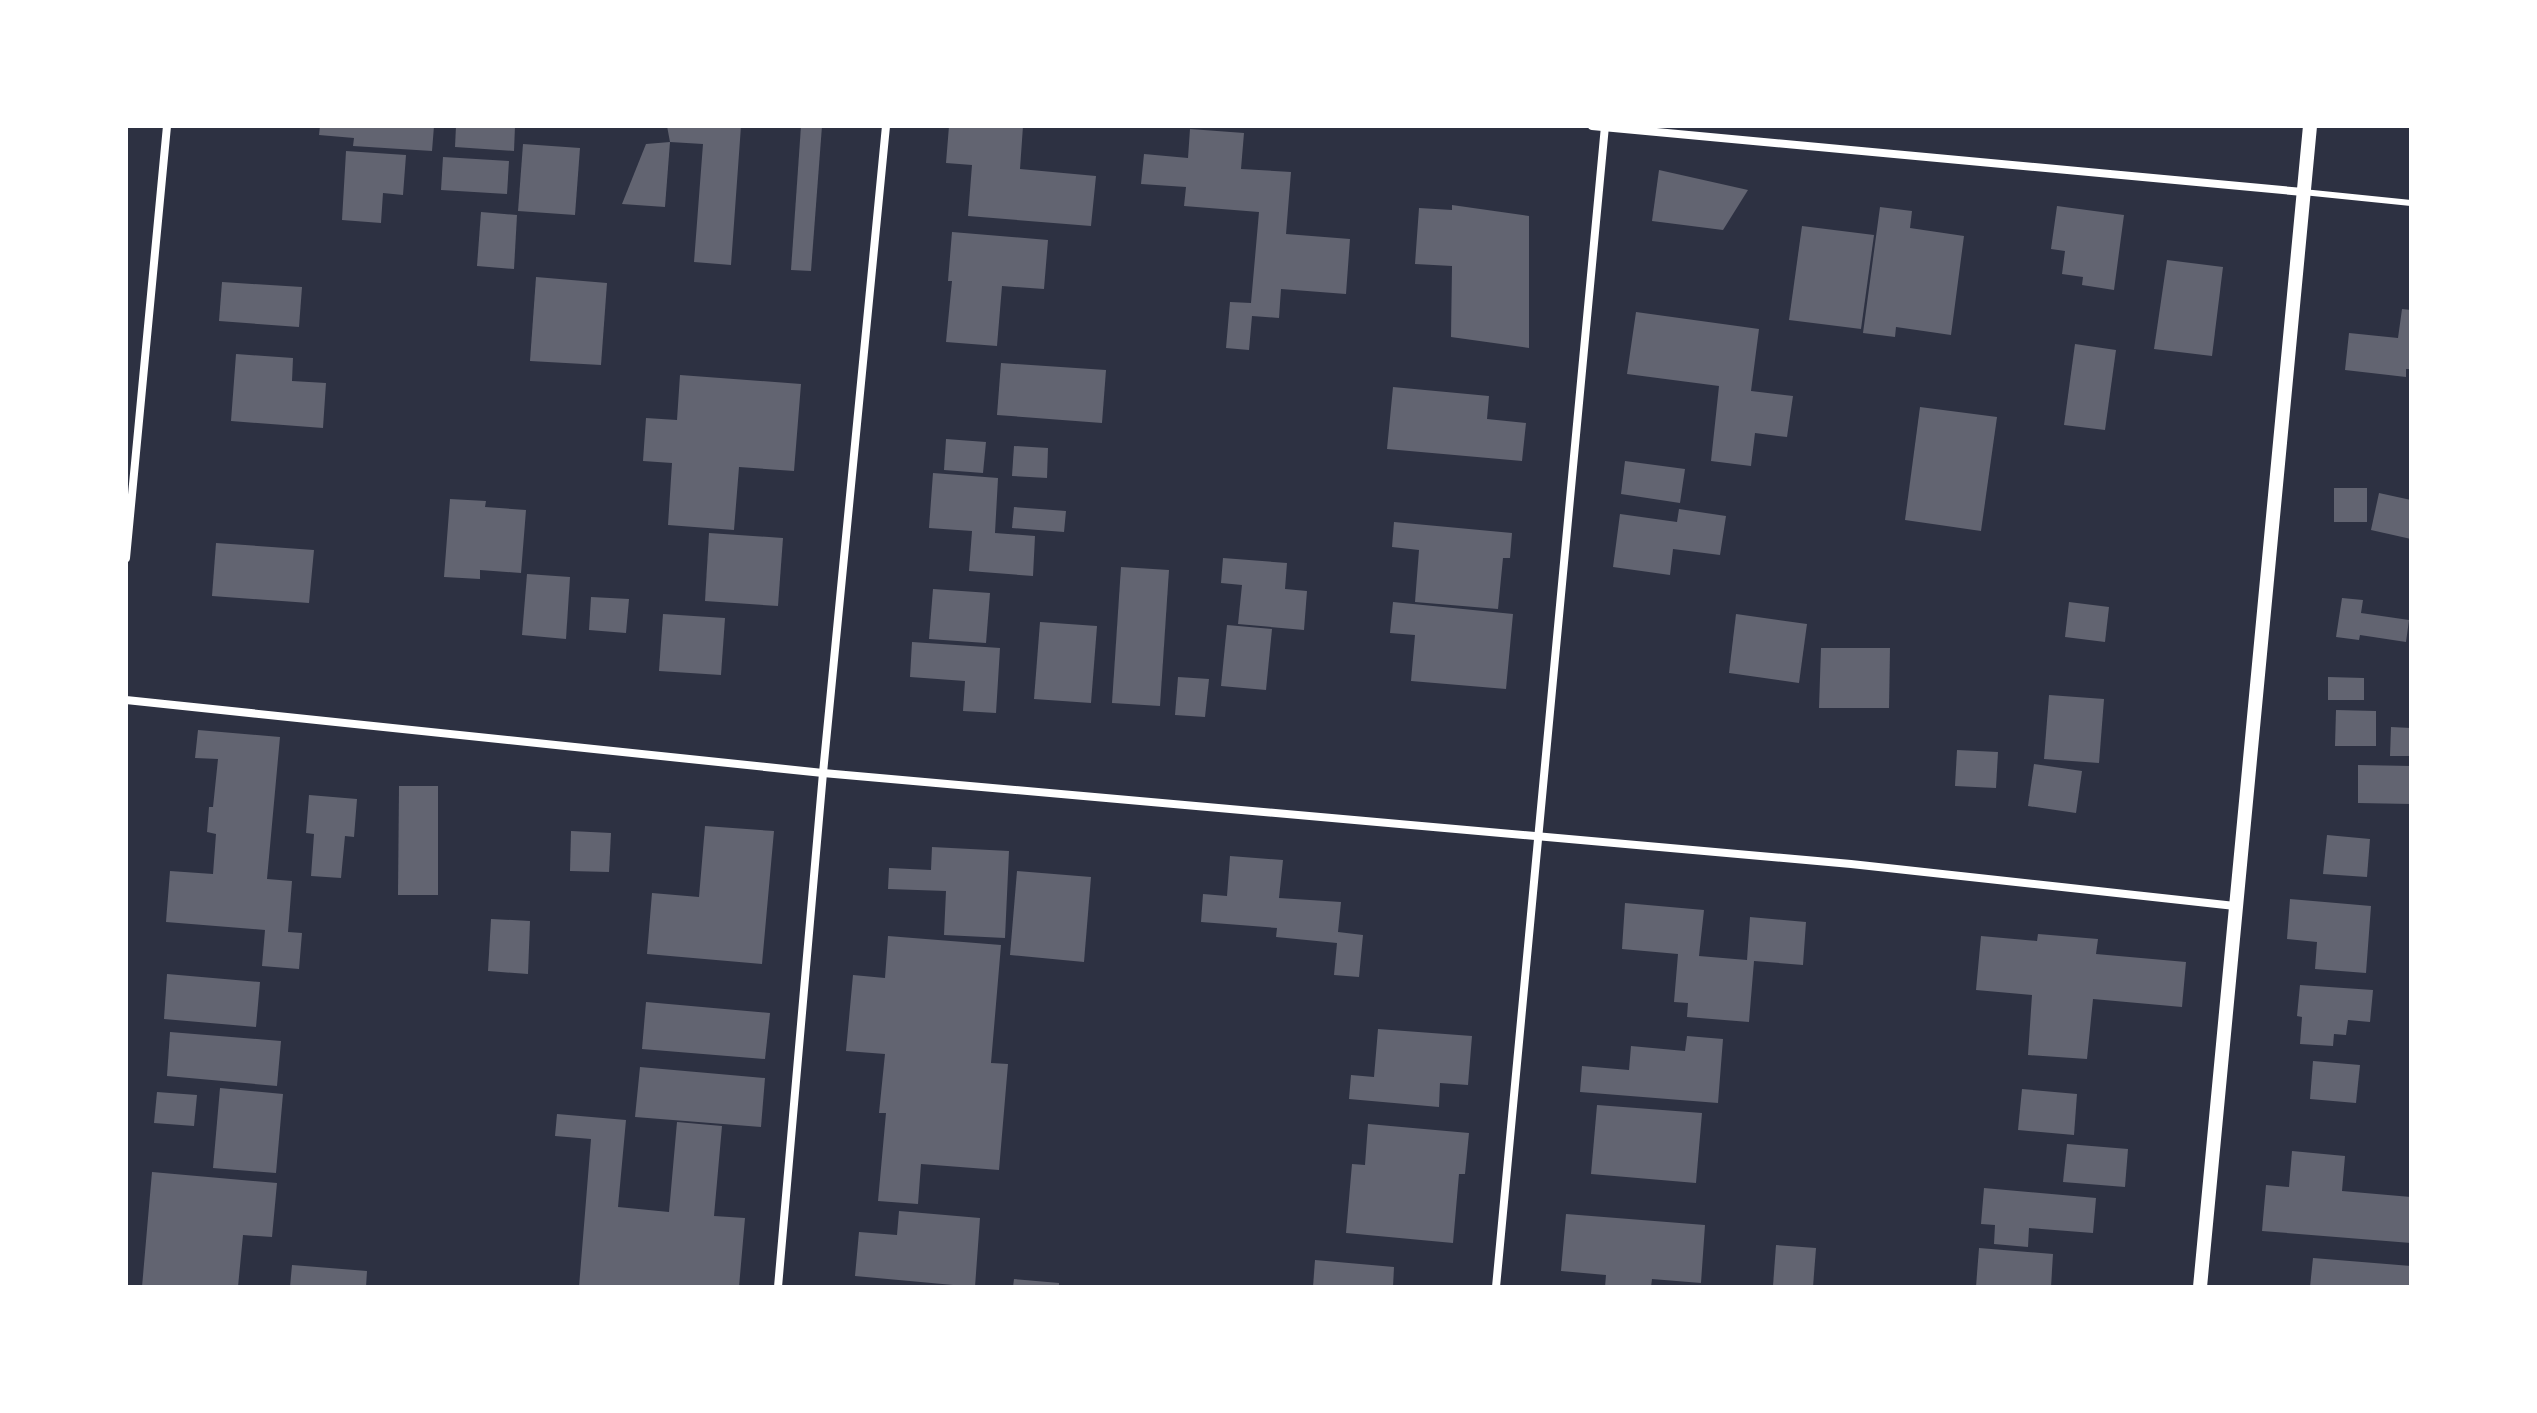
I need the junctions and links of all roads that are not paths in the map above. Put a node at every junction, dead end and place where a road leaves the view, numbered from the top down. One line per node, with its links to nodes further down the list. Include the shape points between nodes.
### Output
1 (167, 126): 8 (street)
2 (886, 126): 10 (street)
3 (1592, 126): 5 (street)
4 (2310, 126): 6 (street)
5 (1605, 127): 6 (street); 11 (street)
6 (2303, 192): 7 (lane); 12 (street)
7 (2411, 203)
8 (126, 558)
9 (126, 700): 10 (street)
10 (823, 773): 11 (street); 13 (street)
11 (1538, 836): 12 (street); 14 (street)
12 (2235, 906): 15 (street)
13 (778, 1287)
14 (1496, 1287)
15 (2200, 1287)

